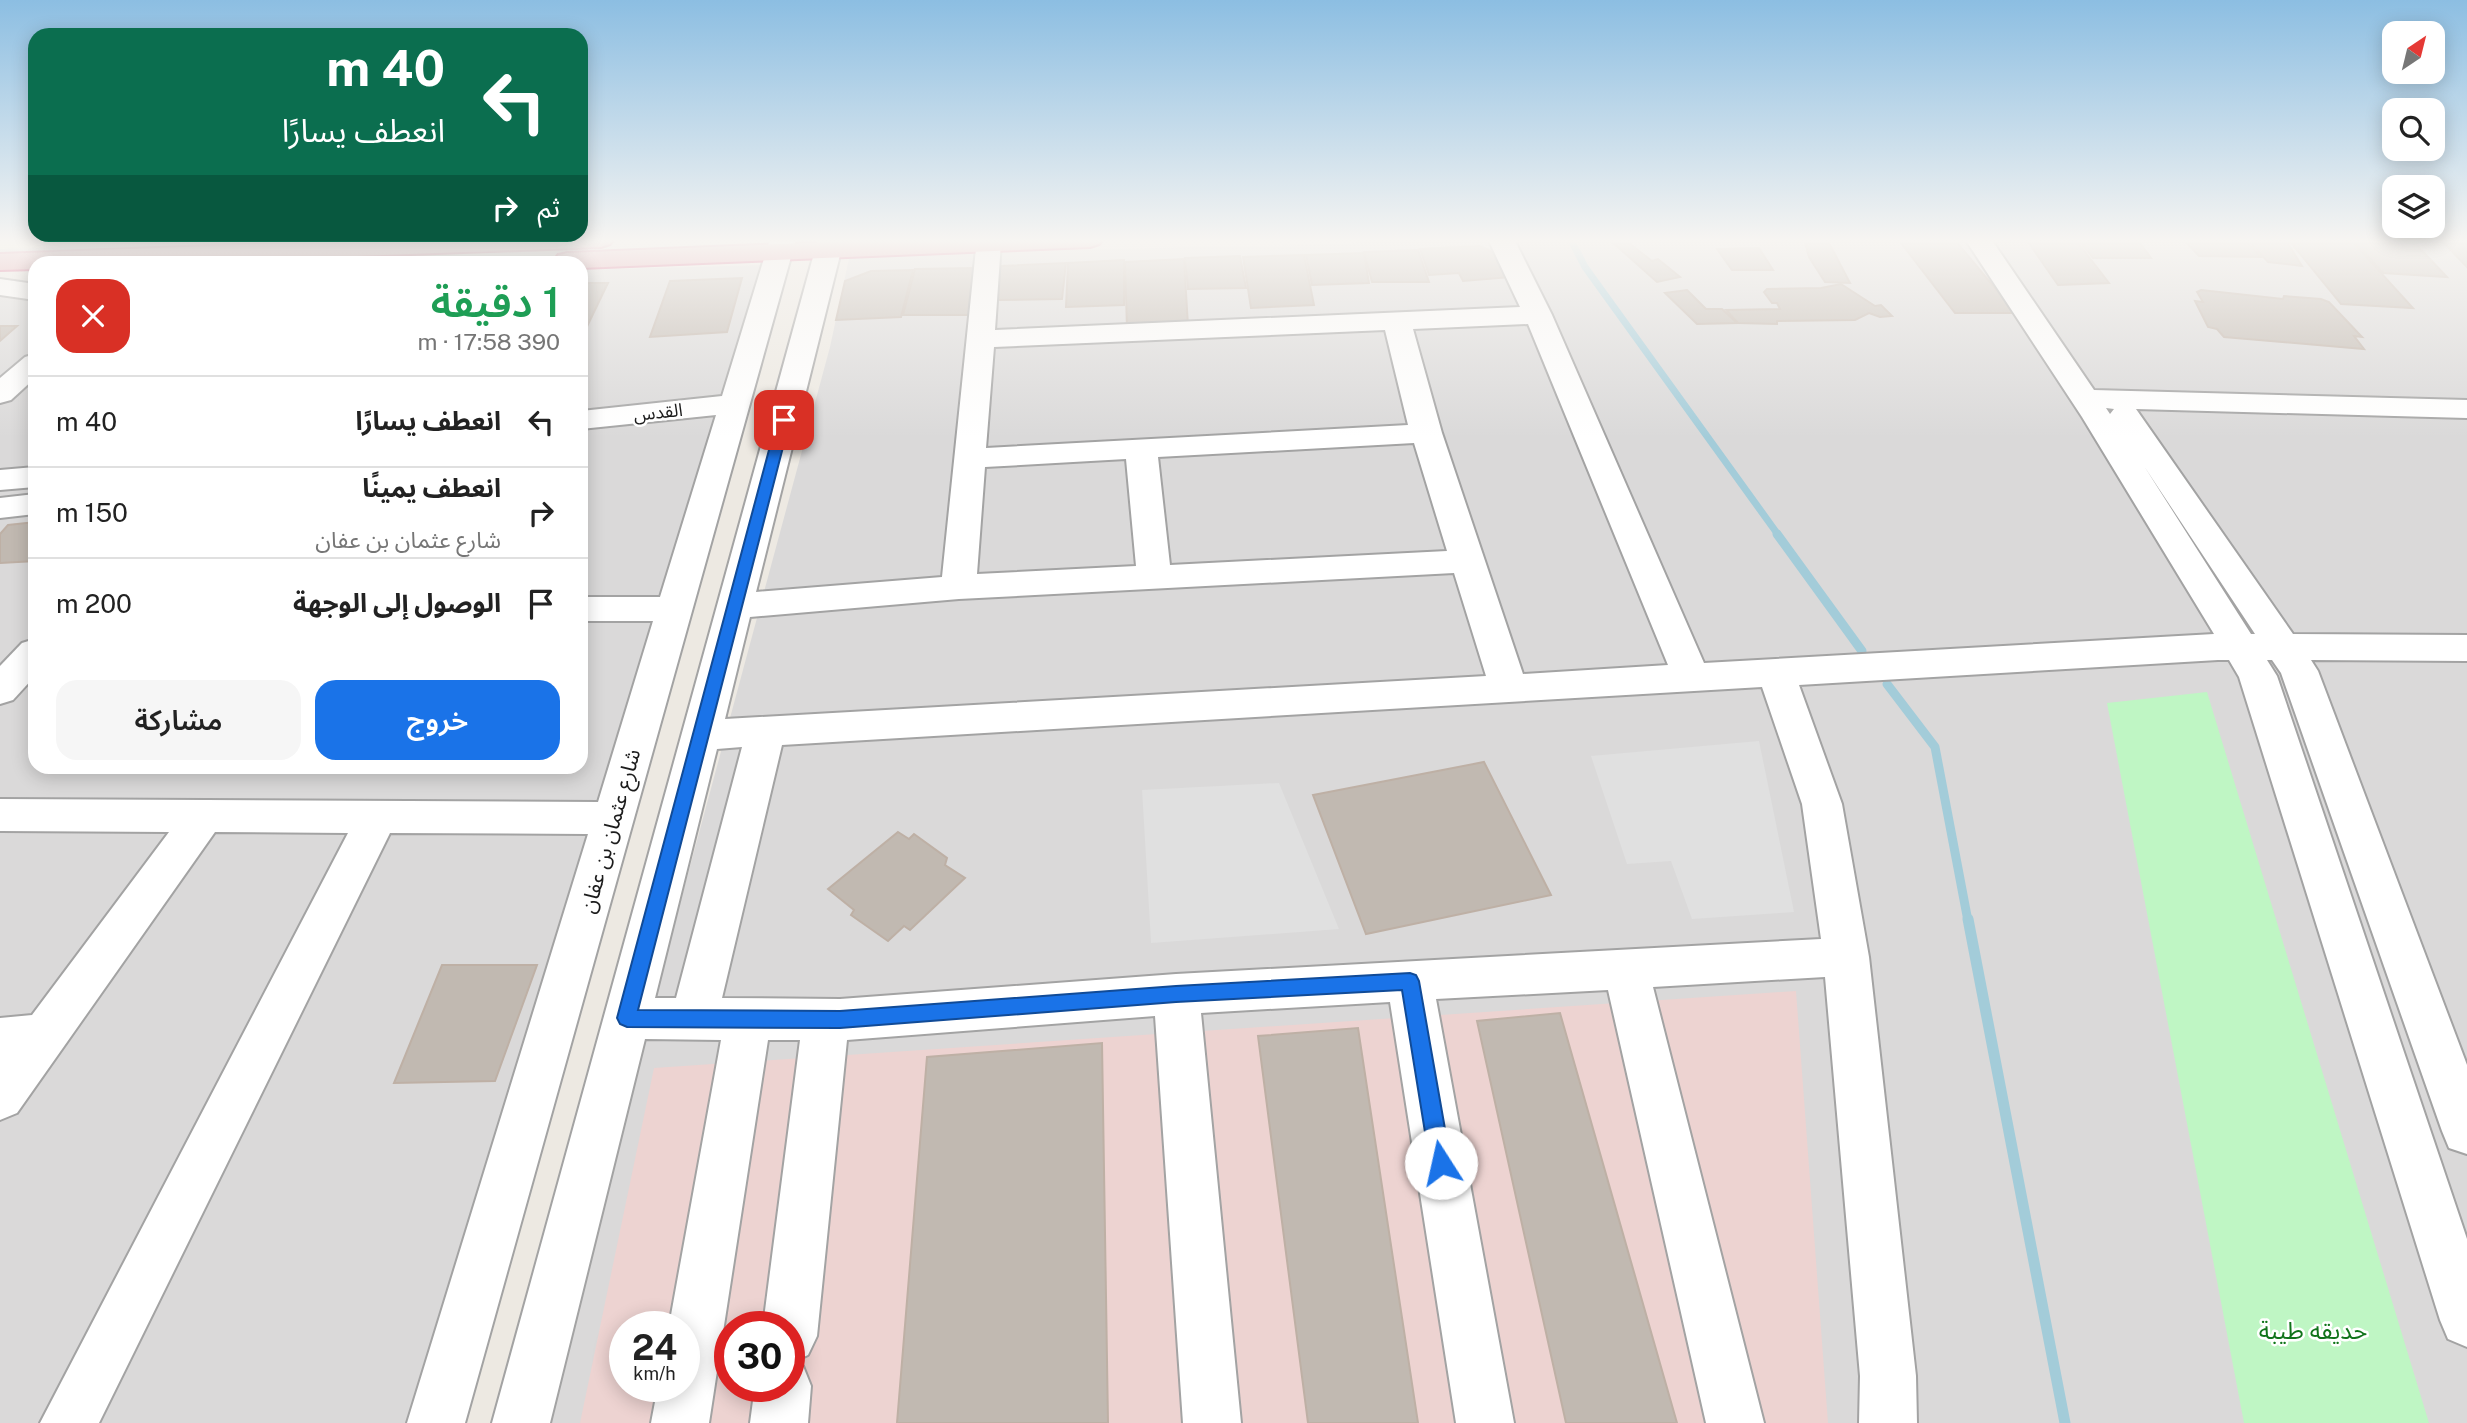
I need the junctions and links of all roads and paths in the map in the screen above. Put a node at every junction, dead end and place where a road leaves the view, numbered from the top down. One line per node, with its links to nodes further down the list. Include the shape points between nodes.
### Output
1 (764, 305): 16 (street, شارع عثمان بن عفان)
2 (814, 305): 30 (street)
3 (983, 305): 10 (street)
4 (1533, 305): 7 (street)
5 (2028, 305): 14 (street)
6 (2044, 305): 14 (street)
7 (1538, 315): 8 (street); 38 (street)
8 (1397, 322): 10 (street); 19 (street)
9 (28, 339): 11 (street)
10 (980, 339): 22 (street)
11 (0, 363)
12 (28, 368): 13 (street)
13 (0, 394)
14 (2105, 408): 15 (street); 18 (street); 33 (street); 34 (street)
15 (2467, 410)
16 (731, 417): 17 (street, القدس); 20 (street, القدس); 32 (street, شارع عثمان بن عفان)
17 (588, 420)
18 (2467, 427)
19 (1426, 433): 21 (street); 27 (street)
20 (588, 445)
21 (1141, 447): 22 (street); 28 (street)
22 (971, 458): 29 (street)
23 (28, 478): 24 (street)
24 (0, 480)
25 (28, 506): 26 (street)
26 (0, 508)
27 (1466, 561): 28 (street); 39 (street)
28 (1154, 578): 29 (street)
29 (959, 587): 30 (street)
30 (735, 606): 42 (street)
31 (588, 609): 32 (street)
32 (675, 609): 46 (street, شارع عثمان بن عفان)
33 (2239, 647): 34 (street); 37 (street); 60 (street, via 2258,676)
34 (2283, 647): 35 (street); 58 (street, via 2299,671)
35 (2467, 648)
36 (28, 660): 40 (street)
37 (1776, 673): 38 (street); 47 (street, via 1822,804)
38 (1692, 678): 39 (street)
39 (1509, 689): 41 (street)
40 (0, 690)
41 (766, 732): 42 (street); 52 (street)
42 (701, 735): 51 (street)
43 (0, 814): 44 (street)
44 (204, 816): 45 (street); 55 (street)
45 (377, 817): 46 (street); 62 (street)
46 (614, 818): 63 (street, شارع عثمان بن عفان)
47 (1846, 957): 48 (street); 70 (street, via 1888,1376)
48 (1626, 969): 49 (street); 69 (street)
49 (1410, 981): 50 (street); 68 (street)
50 (1176, 994): 54 (street); 67 (street)
51 (627, 1018): 52 (street); 64 (street)
52 (694, 1018): 53 (street)
53 (748, 1019): 54 (street); 65 (street)
54 (826, 1020): 59 (street)
55 (45, 1035): 56 (street); 57 (street)
56 (0, 1039)
57 (0, 1097)
58 (2463, 1109)
59 (792, 1311)
60 (2467, 1320)
61 (781, 1402): 66 (street)
62 (69, 1423)
63 (436, 1423)
64 (521, 1423)
65 (680, 1423)
66 (779, 1423)
67 (1212, 1423)
68 (1485, 1423)
69 (1735, 1423)
70 (1888, 1423)

